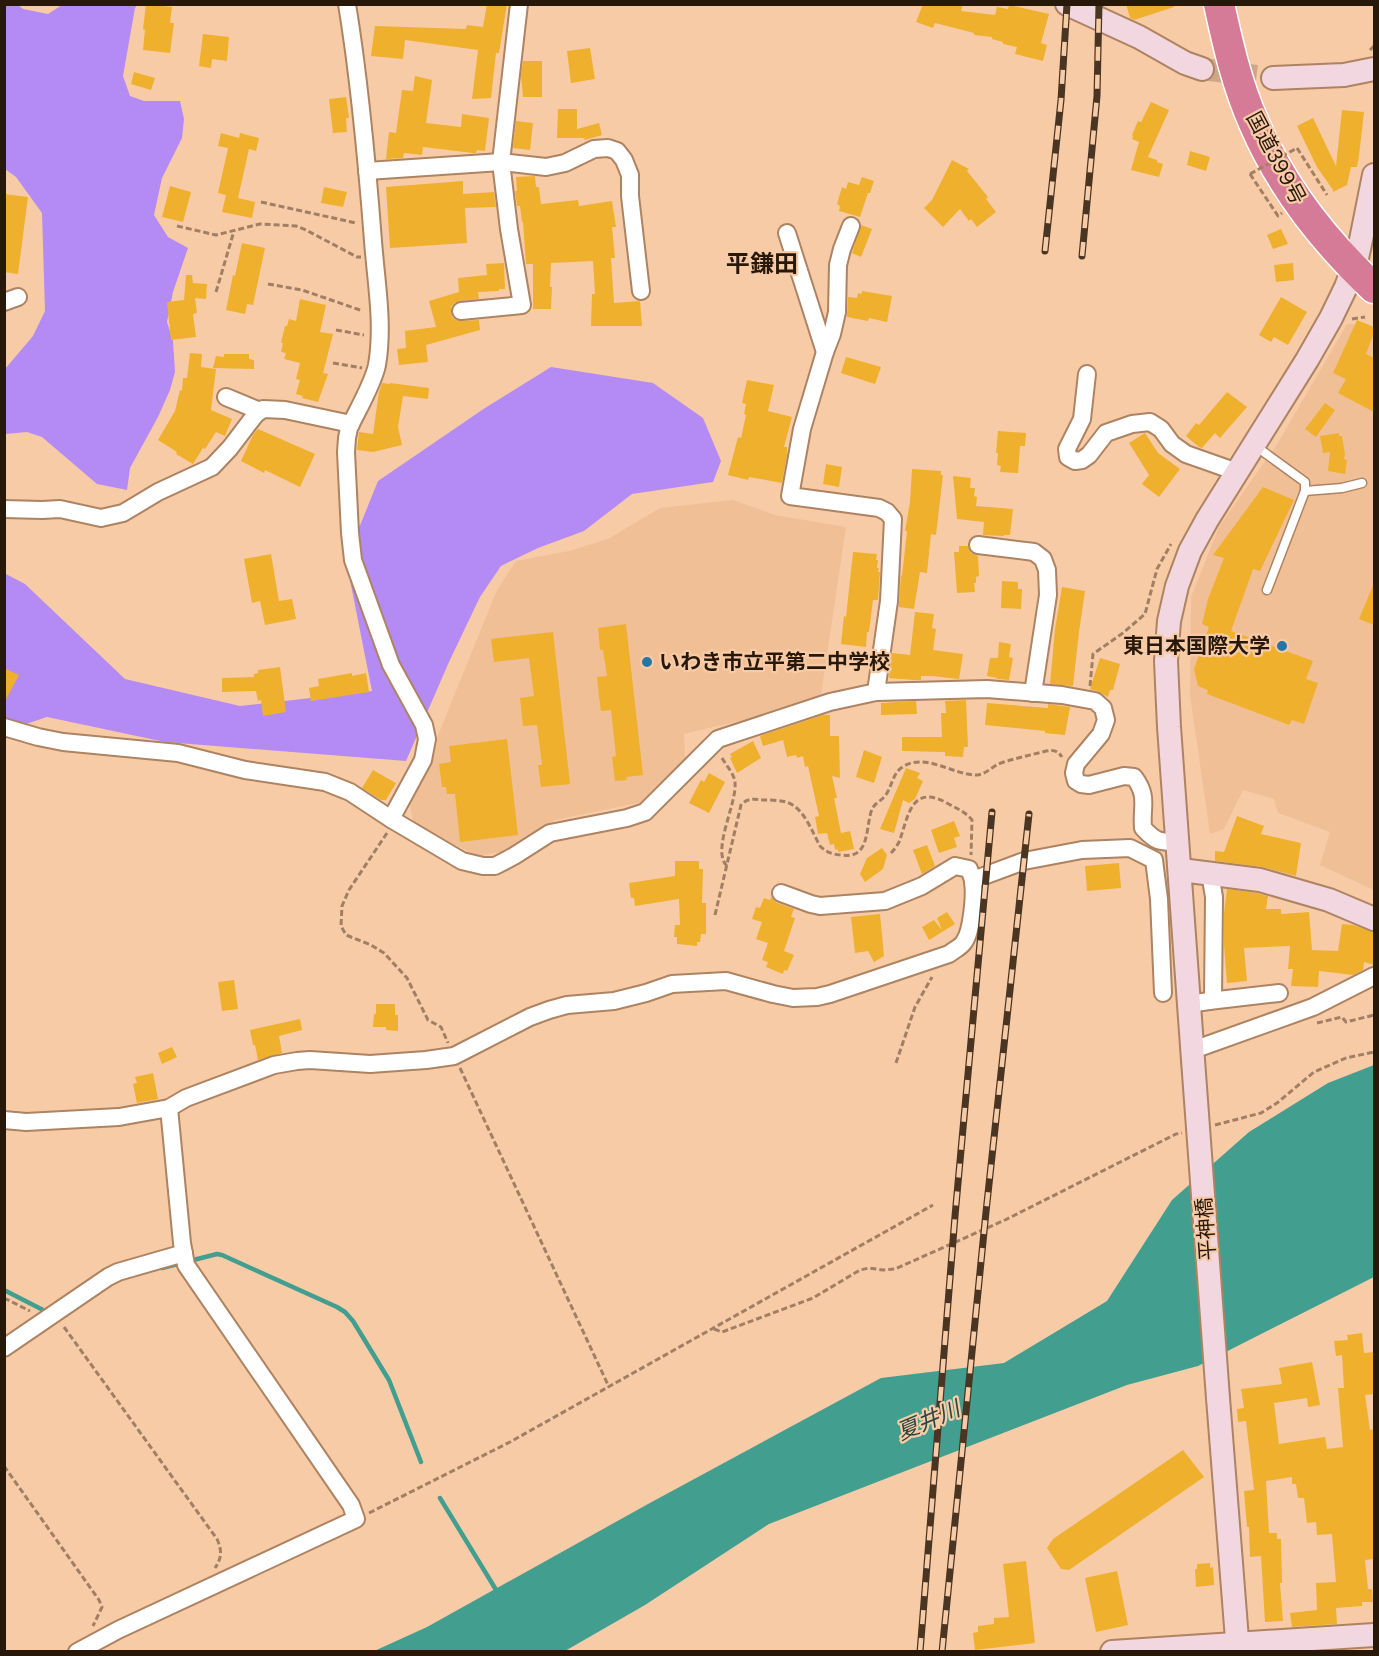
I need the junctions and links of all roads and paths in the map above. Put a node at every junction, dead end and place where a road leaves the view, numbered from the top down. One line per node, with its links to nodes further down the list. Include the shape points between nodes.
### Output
1 (347, 4): 10 (street)
2 (519, 4): 9 (street)
3 (1067, 4): 7 (street)
4 (1219, 4): 21 (highway, 国道399号, via 1230,56 1254,123 1280,176 1313,223)
5 (1374, 46): 6 (path)
6 (1372, 60): 8 (street, via 1344,75)
7 (1202, 69)
8 (1273, 78)
9 (501, 162): 10 (street); 23 (street, via 546,167 565,164 594,149 617,151 630,175); 25 (street, via 522,305)
10 (367, 171): 17 (street)
11 (1374, 175): 21 (street, 平神橋, via 1362,235)
12 (1327, 195): 14 (path, bridge, via 1297,148 1250,174)
13 (261, 202): 17 (path)
14 (1278, 216)
15 (177, 226): 18 (path, via 216,235)
16 (851, 226): 31 (street, via 838,265 837,312)
17 (372, 227): 20 (street)
18 (234, 231): 20 (path, via 260,224 296,226 357,257); 24 (path)
19 (787, 233): 31 (street)
20 (375, 258): 26 (street)
21 (1364, 278): 38 (street, 平神橋, via 1350,280)
22 (267, 284): 26 (path, via 302,290)
23 (641, 291)
24 (216, 292)
25 (461, 311)
26 (380, 314): 30 (street)
27 (1365, 317): 28 (path)
28 (1352, 319)
29 (336, 330): 30 (path)
30 (380, 338): 33 (street)
31 (825, 351): 46 (street, via 802,429 790,496 879,508 893,519 890,601)
32 (333, 363): 33 (path)
33 (375, 370): 37 (street)
34 (1087, 374): 39 (street, via 1082,419 1067,449 1071,459 1082,460 1089,455 1106,433 1150,422 1186,454)
35 (226, 397): 36 (street)
36 (260, 411): 37 (street, via 285,410); 42 (street, via 212,466 123,513 101,518 60,509)
37 (351, 424): 52 (street, via 346,452 353,560 391,665 424,724 427,739 423,760)
38 (1254, 444): 39 (street, 平神橋); 41 (lane, via 1305,482)
39 (1237, 472): 53 (street, 平神橋, via 1190,551 1169,621 1166,661)
40 (1362, 483): 41 (lane)
41 (1305, 491): 45 (lane)
42 (4, 509)
43 (1172, 541): 48 (path, via 1157,569 1145,614 1093,654)
44 (978, 545): 47 (street, via 1034,552 1043,559 1048,595)
45 (1267, 590)
46 (876, 692): 47 (street, via 987,689); 50 (street, via 741,730)
47 (1033, 693): 48 (street)
48 (1089, 700): 51 (street, via 1103,708 1106,720)
49 (4, 727): 52 (street, via 63,742 178,753 245,770 325,782 350,792)
50 (713, 744): 52 (street, via 645,812 550,833 495,866 462,861); 55 (path, via 735,779 735,798 722,855)
51 (1074, 773): 53 (street, via 1076,781 1089,785 1134,777 1144,796 1143,828 1158,842); 55 (path, via 1053,750 998,764 977,775 935,764 910,763 898,771 885,796 873,808 862,849 847,856 827,853 792,805 748,800 741,805)
52 (393, 820): 71 (path, via 349,890 342,906 341,926 346,935 384,953 406,978 428,1020 439,1024 445,1032)
53 (1178, 842): 56 (street, 平神橋)
54 (891, 853): 58 (path, via 899,843 911,808 919,800 931,797 966,813 972,820)
55 (727, 866): 62 (path)
56 (1181, 870): 57 (street); 61 (street, 平神橋)
57 (1207, 873): 63 (street, via 1260,880 1329,900); 68 (street, via 1214,897 1213,998)
58 (971, 874): 59 (street, via 955,866 922,886 885,901 820,906); 60 (street, via 1082,850 1130,848 1154,860); 64 (street, via 974,895 968,932 964,942)
59 (782, 893)
60 (1160, 898): 61 (street); 66 (street)
61 (1182, 898): 68 (street, 平神橋)
62 (715, 915)
63 (1374, 919)
64 (949, 954): 71 (street, via 817,997 793,998 726,981 672,984 614,1001 567,1005 530,1017); 72 (path, via 915,1007)
65 (1374, 976): 70 (street, via 1313,1007)
66 (1163, 993)
67 (1279, 993): 68 (street)
68 (1199, 1002): 70 (street, 平神橋)
69 (1374, 1052): 75 (path, via 1346,1058 1314,1072 1261,1113)
70 (1193, 1055): 89 (street, 平神橋, bridge)
71 (452, 1056): 73 (street, via 370,1064 310,1060 274,1065); 84 (path)
72 (896, 1063)
73 (169, 1108): 74 (street, via 119,1117); 78 (street)
74 (4, 1120)
75 (1209, 1126)
76 (1187, 1131): 82 (path, via 895,1269 860,1270 813,1298 722,1332)
77 (933, 1205): 82 (path)
78 (185, 1259): 80 (street, via 118,1272); 86 (street, via 351,1505)
79 (4, 1298): 80 (path)
80 (45, 1319): 83 (street)
81 (62, 1325): 87 (path, via 218,1539 221,1554)
82 (714, 1329): 84 (path)
83 (4, 1348)
84 (609, 1387): 86 (path)
85 (4, 1466): 90 (path, via 99,1600 102,1607)
86 (356, 1519): 90 (street)
87 (213, 1569)
88 (1374, 1635): 89 (street)
89 (1238, 1647): 91 (street)
90 (84, 1648)
91 (1112, 1652)

